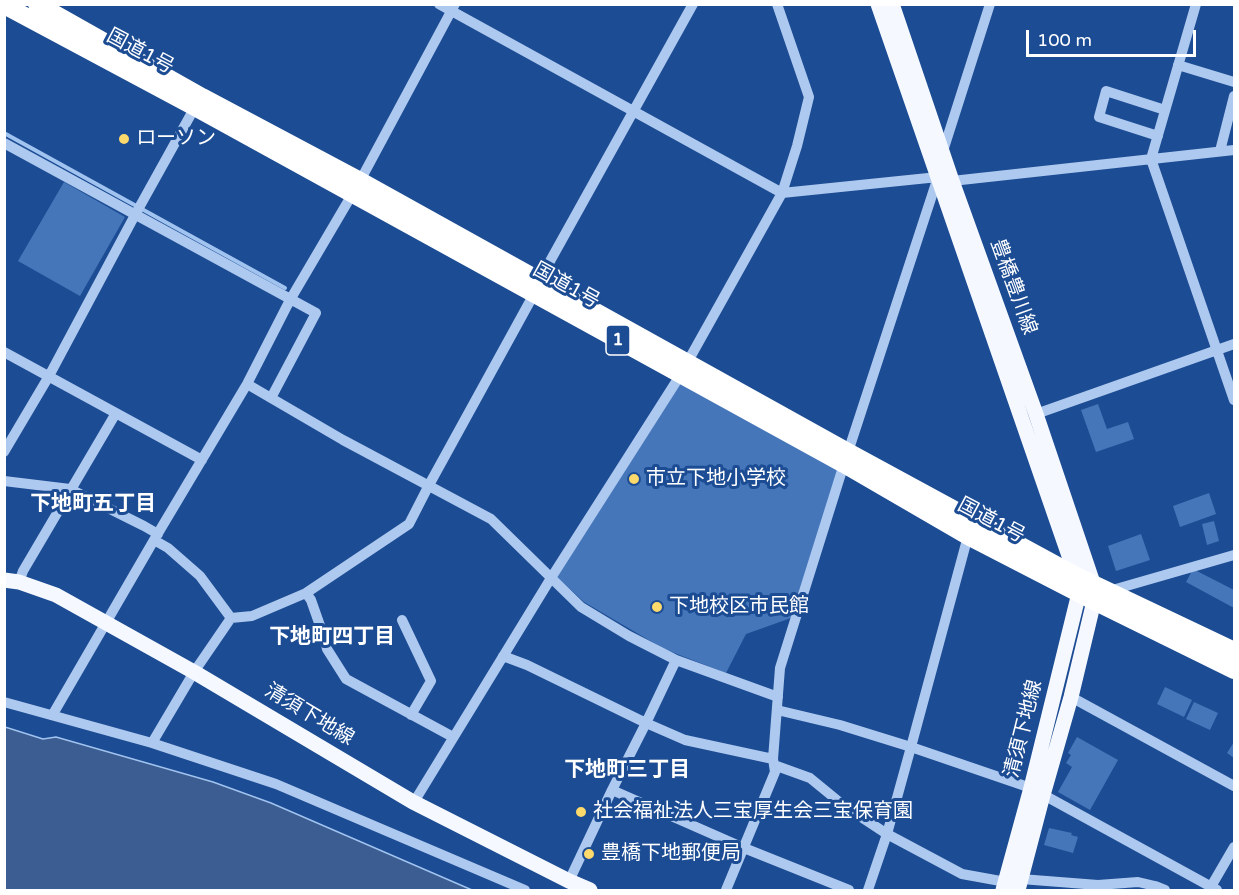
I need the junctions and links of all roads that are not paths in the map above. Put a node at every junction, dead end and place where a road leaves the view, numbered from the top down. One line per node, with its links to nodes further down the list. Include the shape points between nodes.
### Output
1 (37, 4): 24 (highway, 国道1号 / 1)
2 (440, 4): 10 (street)
3 (693, 4): 16 (street)
4 (777, 4): 25 (street, via 809,97)
5 (878, 4): 23 (main road, 豊橋豊川線)
6 (892, 4): 20 (main road, 豊橋豊川線)
7 (990, 4): 20 (street)
8 (1196, 4): 11 (street)
9 (4, 5): 14 (highway, 国道1号 / 1)
10 (453, 8): 16 (street); 24 (street)
11 (1178, 66): 12 (street); 15 (street)
12 (1234, 82)
13 (1234, 96): 21 (street)
14 (195, 107): 24 (highway, 国道1号 / 1); 26 (street)
15 (1165, 110): 17 (street); 17 (street, via 1106,91 1099,117)
16 (634, 111): 25 (street); 27 (street)
17 (1158, 136): 22 (street)
18 (4, 143): 26 (street)
19 (1234, 150): 21 (street)
20 (943, 151): 23 (main road, 豊橋豊川線)
21 (1220, 151): 22 (street)
22 (1151, 159): 23 (street); 30 (street)
23 (945, 179): 25 (street); 38 (main road, 豊橋豊川線); 40 (street); 50 (main road, 豊橋豊川線)
24 (356, 188): 27 (highway, 国道1号 / 1); 28 (street)
25 (782, 193): 32 (street)
26 (138, 210): 28 (street); 33 (street)
27 (537, 287): 32 (highway, 国道1号 / 1); 43 (street)
28 (290, 300): 34 (street); 35 (street, via 316,313)
29 (1234, 344): 30 (street)
30 (1217, 350): 36 (street); 38 (street)
31 (4, 352): 33 (street)
32 (684, 368): 40 (highway, 国道1号 / 1); 48 (street)
33 (49, 376): 37 (street); 39 (street)
34 (247, 384): 35 (street); 41 (street)
35 (272, 398): 43 (street)
36 (1234, 400)
37 (116, 413): 41 (street); 44 (street)
38 (1036, 414): 50 (main road, 豊橋豊川線)
39 (4, 452)
40 (846, 458): 45 (highway, 国道1号 / 1); 50 (highway, 国道1号 / 1); 60 (street, via 780,668)
41 (202, 460): 46 (street)
42 (4, 482): 44 (street)
43 (429, 485): 48 (street, via 491,519); 51 (street, via 409,524)
44 (70, 489): 46 (street, via 144,526); 49 (street, via 23,571)
45 (968, 536): 50 (highway, 国道1号 / 1); 69 (street)
46 (156, 537): 52 (street, via 200,576); 54 (street)
47 (1234, 555): 50 (street)
48 (551, 578): 56 (street); 57 (street, via 581,607)
49 (12, 581): 54 (main road, 清須下地線, via 56,595)
50 (1090, 589): 55 (highway, 国道1号 / 1); 58 (highway, 国道1号 / 1); 61 (main road, 清須下地線); 73 (main road, 清須下地線)
51 (306, 593): 52 (street, via 252,616); 65 (street, via 327,649 346,679)
52 (231, 618): 59 (street)
53 (402, 620): 65 (street, via 431,681)
54 (107, 623): 59 (main road, 清須下地線); 64 (street)
55 (1234, 651)
56 (503, 656): 66 (street); 67 (street)
57 (675, 660): 60 (street); 66 (street)
58 (1234, 670)
59 (194, 672): 68 (street); 74 (main road, 清須下地線)
60 (778, 697): 63 (street)
61 (1071, 697): 71 (street); 73 (main road, 清須下地線)
62 (4, 702): 64 (street)
63 (777, 710): 69 (street); 70 (street)
64 (53, 714): 68 (street)
65 (411, 715): 67 (street)
66 (646, 723): 70 (street, via 685,740); 72 (street)
67 (453, 737): 74 (street)
68 (152, 743): 82 (street, via 276,784)
69 (911, 747): 73 (street); 75 (street)
70 (773, 762): 75 (street, via 810,778); 77 (street, via 775,772)
71 (1234, 786)
72 (612, 790): 77 (street); 78 (street)
73 (1037, 791): 79 (main road, 清須下地線); 81 (street)
74 (414, 802): 78 (main road, 清須下地線)
75 (887, 834): 79 (street, via 963,874); 86 (street)
76 (1234, 847): 81 (street)
77 (744, 848): 84 (street); 85 (street)
78 (568, 881): 83 (main road, 清須下地線)
79 (1012, 886): 80 (street)
80 (1097, 888): 87 (street, via 1138,882)
81 (1213, 889)
82 (525, 891)
83 (590, 891)
84 (726, 891)
85 (849, 891)
86 (867, 891)
87 (1165, 891)

